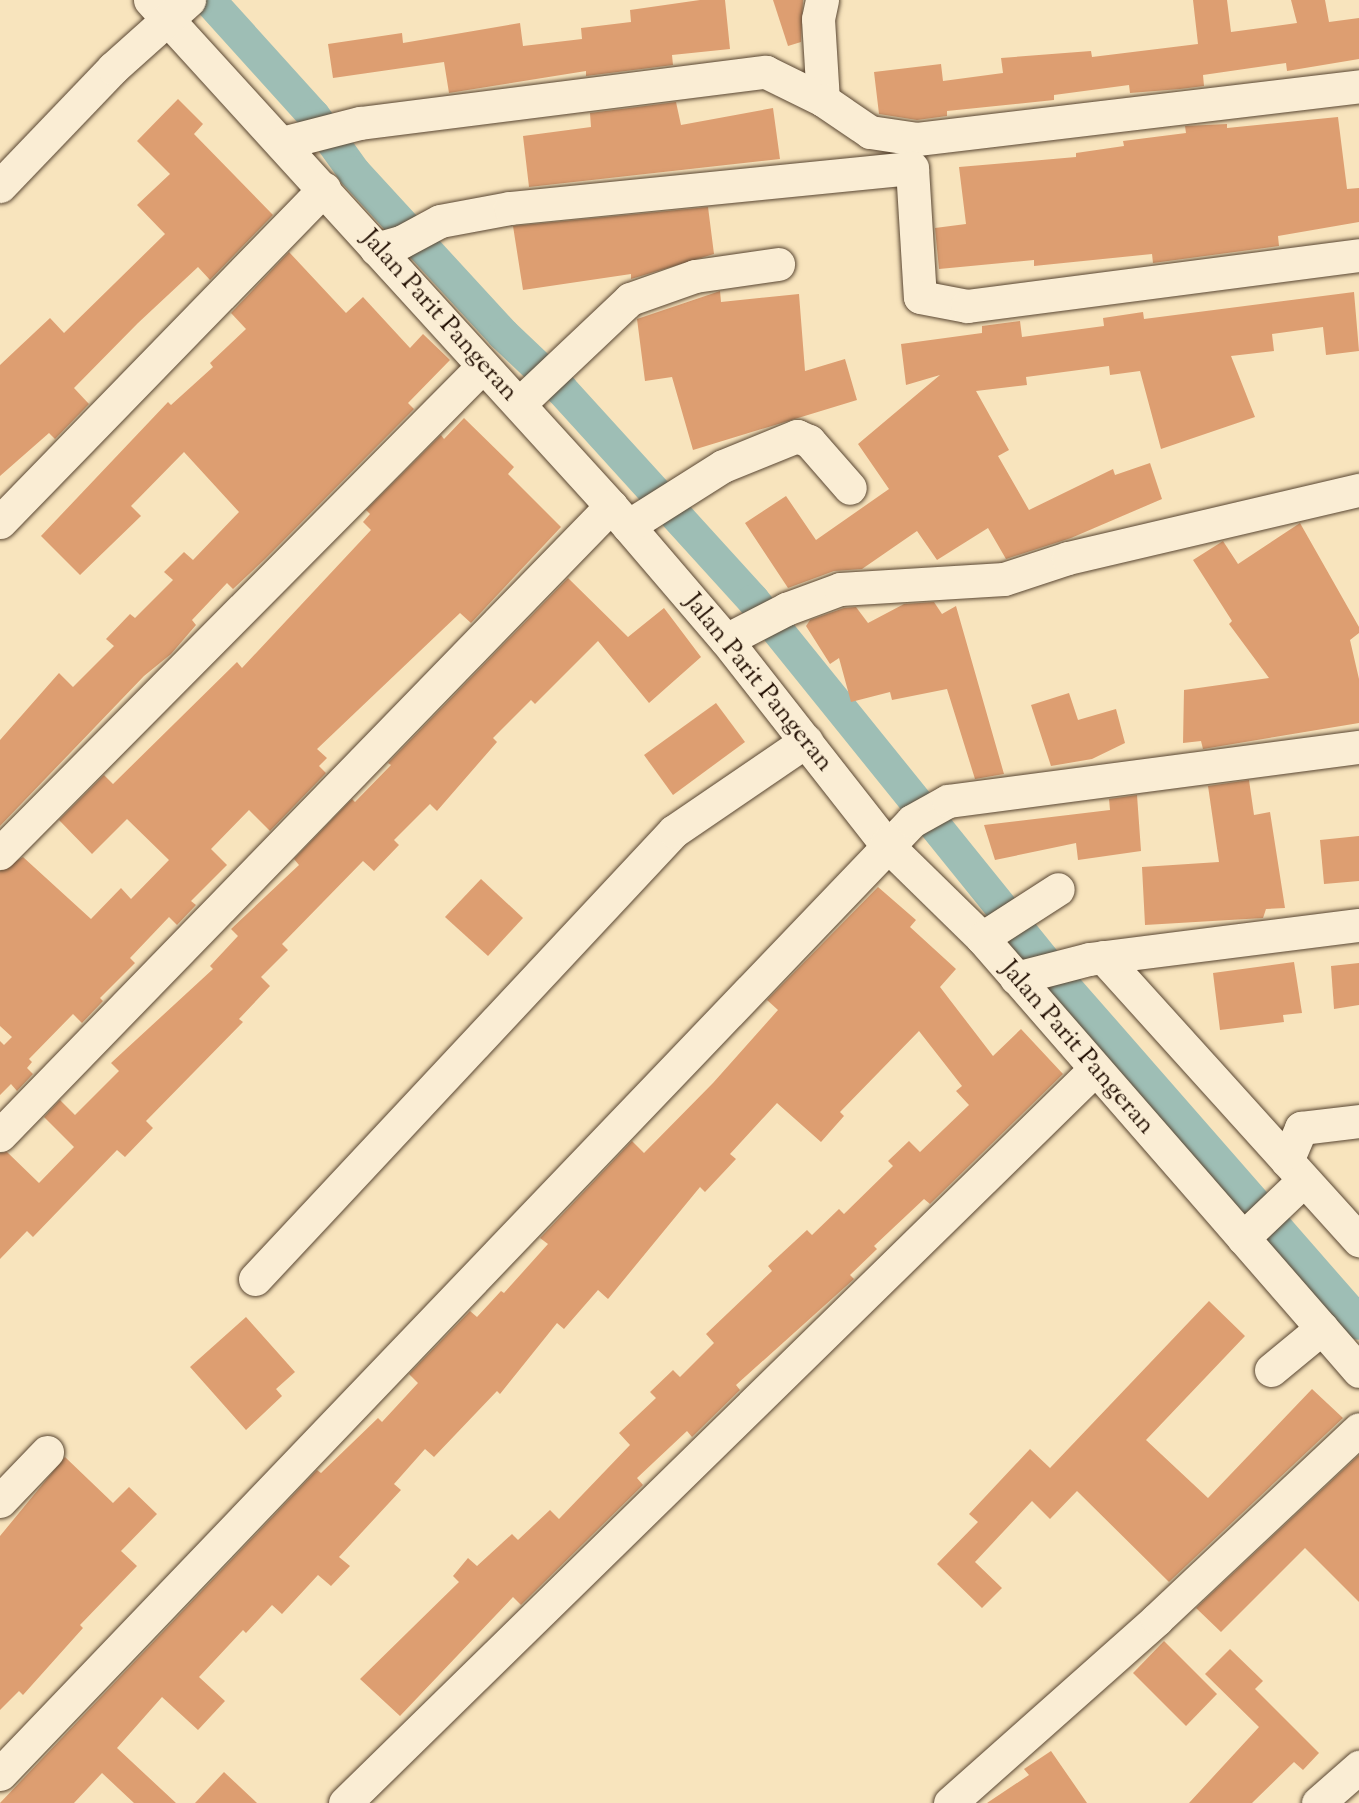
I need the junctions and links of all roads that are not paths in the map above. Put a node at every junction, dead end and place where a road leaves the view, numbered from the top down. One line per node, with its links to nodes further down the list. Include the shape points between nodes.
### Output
1 (822, 0): 4 (street, via 818,19)
2 (170, 7): 5 (street, Jalan Parit Pangeran); 6 (street)
3 (1359, 86): 4 (street, via 917,139 870,132)
4 (823, 100): 5 (street, via 766,72 360,123)
5 (291, 141): 7 (street, Jalan Parit Pangeran)
6 (0, 186)
7 (324, 189): 8 (street, Jalan Parit Pangeran); 16 (street)
8 (388, 245): 9 (street, via 440,221 510,208 912,168 920,297 967,306); 11 (street, Jalan Parit Pangeran)
9 (1359, 255)
10 (778, 264): 12 (street, via 695,276 630,299 566,354)
11 (483, 366): 12 (street, Jalan Parit Pangeran); 21 (street)
12 (525, 397): 15 (street, Jalan Parit Pangeran)
13 (850, 488): 15 (street, via 809,441 797,436 734,461)
14 (1359, 490): 17 (street, via 1068,558 1004,579 851,587 786,609)
15 (627, 515): 17 (street, Jalan Parit Pangeran); 29 (street)
16 (0, 522)
17 (733, 636): 18 (street, Jalan Parit Pangeran)
18 (806, 741): 20 (street, Jalan Parit Pangeran); 33 (street, via 674,831)
19 (1359, 747): 20 (street, via 948,801 912,821)
20 (886, 844): 24 (street, Jalan Parit Pangeran); 41 (street)
21 (0, 853)
22 (1058, 889): 24 (street)
23 (1359, 925): 25 (street)
24 (982, 938): 26 (street, Jalan Parit Pangeran)
25 (1096, 958): 26 (street); 30 (street)
26 (1027, 974): 27 (street, Jalan Parit Pangeran)
27 (1095, 1069): 31 (street, Jalan Parit Pangeran); 42 (street)
28 (1359, 1121): 30 (street, via 1301,1128)
29 (0, 1135)
30 (1295, 1170): 31 (street); 32 (street)
31 (1243, 1238): 34 (street, Jalan Parit Pangeran)
32 (1359, 1240)
33 (255, 1279)
34 (1322, 1328): 35 (street); 36 (street, Jalan Parit Pangeran)
35 (1271, 1370)
36 (1359, 1371)
37 (1359, 1429): 43 (street, via 1157,1618)
38 (47, 1452): 39 (street)
39 (0, 1500)
40 (1359, 1767): 44 (street)
41 (0, 1774)
42 (345, 1803)
43 (950, 1803)
44 (1318, 1803)

